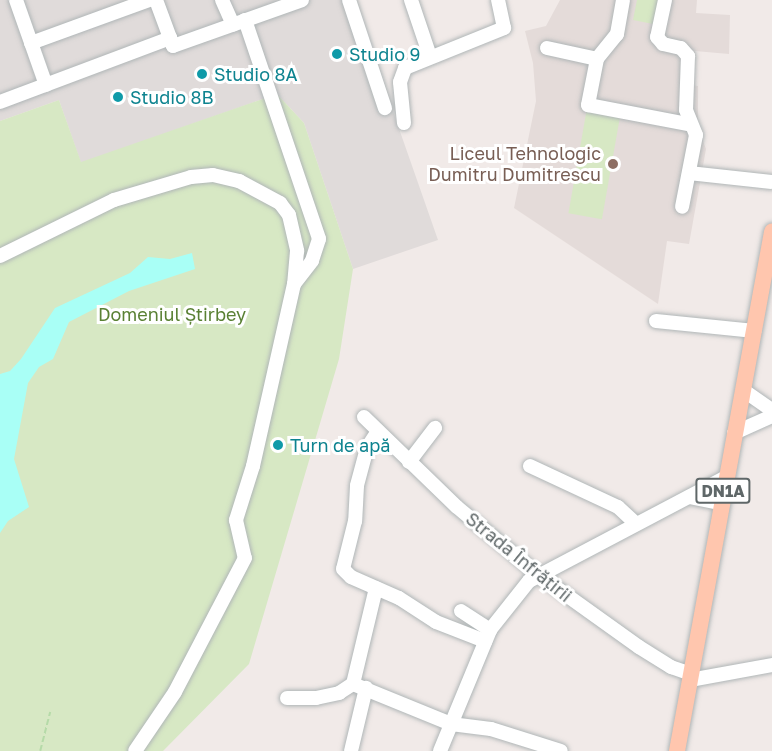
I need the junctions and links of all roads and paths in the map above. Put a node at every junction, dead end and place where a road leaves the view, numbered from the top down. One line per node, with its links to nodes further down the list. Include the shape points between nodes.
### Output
1 (15, 0): 13 (street)
2 (149, 0): 13 (street)
3 (156, 0): 12 (street)
4 (222, 0): 11 (street)
5 (302, 0): 11 (street)
6 (349, 0): 19 (street)
7 (411, 0): 15 (street)
8 (498, 0): 15 (street, via 504,28)
9 (623, 0): 16 (street, via 617,34)
10 (665, 0): 21 (street, via 657,38 663,44 681,48 688,56)
11 (239, 22): 12 (street, via 172,46); 27 (street, via 319,239 312,261)
12 (170, 38): 17 (street)
13 (31, 43): 17 (street)
14 (548, 48): 16 (street)
15 (430, 56): 20 (street, via 410,63 400,75)
16 (597, 59): 21 (street, via 589,106)
17 (46, 85): 18 (street)
18 (0, 102)
19 (385, 108)
20 (404, 123)
21 (688, 124): 22 (street, via 696,135)
22 (689, 173): 23 (street); 24 (street)
23 (772, 182)
24 (682, 207)
25 (772, 232): 29 (main road, DN1A)
26 (0, 256): 27 (street, via 148,187 213,175 239,181 280,203 290,215 297,251)
27 (294, 284): 54 (street, via 253,466 236,520 245,558 175,692)
28 (656, 321): 29 (street)
29 (754, 331): 30 (main road, DN1A)
30 (743, 390): 31 (street); 36 (main road, DN1A)
31 (772, 410)
32 (772, 416): 36 (street)
33 (364, 417): 35 (street, Strada Înfrățirii)
34 (435, 428): 37 (street)
35 (378, 431): 37 (street, Strada Înfrățirii); 44 (street, via 362,465 355,521 343,564 346,573)
36 (734, 433): 39 (main road, DN1A)
37 (410, 462): 43 (street, Strada Înfrățirii)
38 (530, 466): 42 (street, via 618,507)
39 (726, 477): 40 (street); 41 (main road, DN1A)
40 (689, 497): 41 (street); 42 (street)
41 (721, 503): 48 (main road, DN1A)
42 (635, 523): 43 (street)
43 (537, 574): 46 (street, via 512,599); 48 (street, Strada Înfrățirii, via 639,647)
44 (376, 588): 46 (street, via 436,622); 49 (street)
45 (461, 611): 46 (street)
46 (488, 635): 52 (street)
47 (772, 665): 48 (street)
48 (691, 677): 58 (main road, DN1A)
49 (359, 686): 50 (street, via 316,698); 52 (street); 55 (street)
50 (287, 698)
51 (50, 712): 53 (path)
52 (451, 724): 56 (street); 57 (street, via 491,729)
53 (40, 751)
54 (135, 751)
55 (351, 751)
56 (440, 751)
57 (561, 751)
58 (677, 751)

